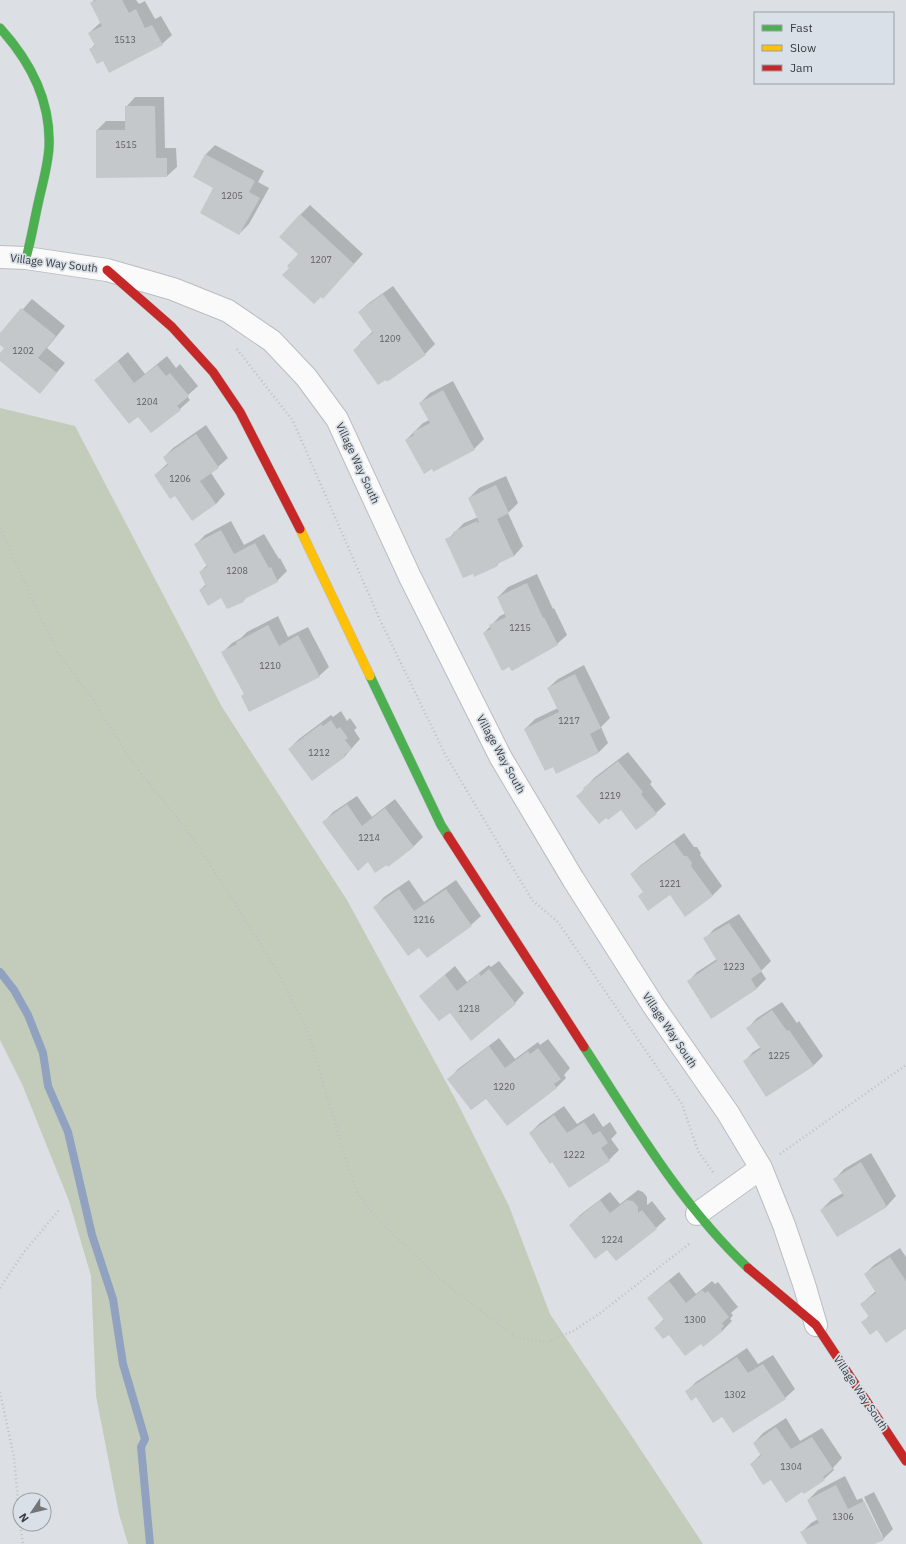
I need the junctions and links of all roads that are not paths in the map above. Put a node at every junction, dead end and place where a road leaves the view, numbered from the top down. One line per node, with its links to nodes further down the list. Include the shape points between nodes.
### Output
1 (0, 28): 3 (street, via 10,38 33,73 46,113 49,139 48,164)
2 (0, 257): 3 (street, Village Way South)
3 (26, 258): 4 (street, Village Way South)
4 (107, 270): 5 (street, Village Way South, via 173,289 228,311 272,341 306,377 337,419 410,577 501,758 573,879 653,1005 728,1113); 6 (street, Village Way South, via 172,328 213,372 240,412 302,533 441,825 636,1127)
5 (761, 1168): 6 (street); 7 (street, Village Way South, via 784,1225)
6 (697, 1214): 7 (street, Village Way South, via 725,1246 756,1275)
7 (816, 1325): 8 (street, Village Way South)
8 (906, 1461)

